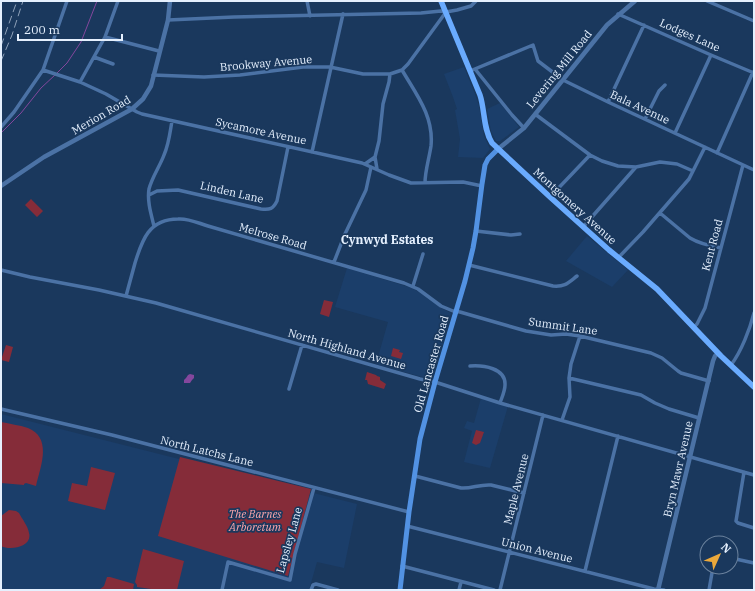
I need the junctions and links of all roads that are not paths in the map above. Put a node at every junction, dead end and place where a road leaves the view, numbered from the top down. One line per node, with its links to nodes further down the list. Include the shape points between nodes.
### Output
1 (68, 1): 22 (street)
2 (118, 1): 16 (street)
3 (170, 1): 13 (street, Merion Road)
4 (306, 1): 12 (street)
5 (441, 1): 9 (main road, Montgomery Avenue)
6 (476, 1): 9 (street, via 471,6)
7 (635, 1): 11 (street, Levering Mill Road)
8 (707, 1): 14 (street)
9 (446, 12): 10 (street, via 441,10 418,13); 23 (street, Brookway Avenue); 24 (main road, Montgomery Avenue)
10 (343, 14): 12 (street); 21 (street)
11 (618, 14): 15 (street, Lodges Lane); 28 (street, Levering Mill Road)
12 (310, 16): 13 (street)
13 (168, 20): 17 (street, Merion Road)
14 (754, 21)
15 (644, 25): 18 (street, Lodges Lane); 31 (street)
16 (105, 37): 17 (street); 19 (street)
17 (159, 51): 27 (street, Merion Road)
18 (711, 55): 25 (street, Lodges Lane); 40 (street)
19 (94, 57): 20 (street); 29 (street)
20 (113, 64)
21 (331, 67): 26 (street, Brookway Avenue, via 363,74); 27 (street, Brookway Avenue, via 303,66 240,76); 44 (street)
22 (43, 70): 29 (street, Sycamore Avenue); 38 (street)
23 (402, 70): 26 (street, Brookway Avenue); 55 (street, via 422,103 431,128 431,148)
24 (472, 70): 28 (street, Bala Avenue, via 533,45 538,61); 39 (street); 43 (main road, Montgomery Avenue, via 488,136)
25 (753, 72): 45 (street)
26 (390, 74): 47 (street)
27 (153, 75): 32 (street, Merion Road, via 148,92)
28 (563, 80): 31 (street, Bala Avenue); 35 (street, Levering Mill Road)
29 (80, 82): 33 (street, Sycamore Avenue)
30 (665, 85): 36 (street, via 659,90)
31 (608, 102): 36 (street, Bala Avenue)
32 (139, 103): 33 (street, Merion Road); 34 (street, via 138,108)
33 (132, 109): 34 (street, Sycamore Avenue); 56 (street, Merion Road, via 44,157)
34 (142, 114): 37 (street, Sycamore Avenue)
35 (535, 114): 39 (street, Levering Mill Road); 46 (street)
36 (645, 119): 40 (street, Bala Avenue)
37 (172, 121): 41 (street, Sycamore Avenue); 57 (street, via 167,147)
38 (1, 127)
39 (524, 128): 43 (street, Levering Mill Road)
40 (675, 133): 42 (street, Bala Avenue)
41 (288, 147): 44 (street, Sycamore Avenue); 59 (street, Linden Lane, via 276,200 274,206 268,210 178,190)
42 (705, 147): 45 (street, Bala Avenue); 54 (street)
43 (498, 149): 58 (main road, Old Lancaster Road, via 486,162); 61 (main road, Montgomery Avenue)
44 (312, 152): 48 (street, Sycamore Avenue)
45 (717, 153): 49 (street, Bala Avenue)
46 (590, 155): 51 (street, via 618,166); 61 (street)
47 (375, 157): 48 (street); 52 (street)
48 (365, 164): 50 (street, Sycamore Avenue)
49 (743, 165): 53 (street, Bala Avenue); 67 (street, Kent Road)
50 (372, 166): 52 (street, Sycamore Avenue); 70 (street, via 366,190)
51 (636, 167): 54 (street, via 660,162 677,164); 64 (street)
52 (377, 169): 55 (street, Sycamore Avenue, via 401,180)
53 (754, 170)
54 (693, 171): 62 (street)
55 (424, 183): 58 (street, Sycamore Avenue, via 465,182)
56 (1, 186)
57 (151, 186): 59 (street); 60 (street)
58 (482, 186): 65 (main road, Old Lancaster Road)
59 (157, 191): 60 (street, Linden Lane)
60 (149, 195): 63 (street)
61 (550, 197): 64 (main road, Montgomery Avenue)
62 (660, 212): 67 (street, via 696,242); 69 (street)
63 (154, 226): 70 (street, Melrose Road, via 167,220 184,219); 75 (street, via 142,242)
64 (583, 227): 69 (main road, Montgomery Avenue)
65 (476, 231): 66 (street); 71 (main road, Old Lancaster Road)
66 (520, 234)
67 (721, 248): 78 (street, Kent Road, via 705,308)
68 (423, 254): 74 (street)
69 (618, 258): 78 (main road, Montgomery Avenue, via 657,289)
70 (334, 262): 74 (street, Melrose Road)
71 (469, 265): 73 (street, via 553,286 565,285); 76 (main road, Old Lancaster Road)
72 (1, 270): 75 (street, North Highland Avenue)
73 (577, 276)
74 (413, 286): 76 (street, Melrose Road, via 440,306)
75 (126, 296): 80 (street, North Highland Avenue)
76 (456, 311): 79 (street, Summit Lane, via 540,334); 86 (main road, Old Lancaster Road)
77 (754, 313): 82 (street, via 744,341)
78 (694, 327): 81 (main road, Montgomery Avenue)
79 (580, 336): 84 (street); 85 (street, Summit Lane, via 651,353 681,373)
80 (302, 345): 86 (street, North Highland Avenue); 88 (street)
81 (718, 353): 82 (main road, Montgomery Avenue); 85 (street, Bryn Mawr Avenue)
82 (731, 365): 87 (main road, Montgomery Avenue)
83 (470, 366): 89 (street, via 483,366 501,374 505,385)
84 (569, 378): 92 (street, via 641,395 669,409); 93 (street, via 570,397)
85 (709, 381): 92 (street, Bryn Mawr Avenue)
86 (435, 382): 89 (street, North Highland Avenue); 98 (main road, Old Lancaster Road, via 420,439)
87 (754, 387)
88 (289, 389)
89 (500, 403): 91 (street, North Highland Avenue)
90 (1, 409): 99 (street, North Latchs Lane)
91 (544, 415): 93 (street, North Highland Avenue); 100 (street, Maple Avenue)
92 (699, 418): 95 (street, Bryn Mawr Avenue)
93 (562, 420): 94 (street, North Highland Avenue)
94 (618, 436): 95 (street, North Highland Avenue); 108 (street)
95 (690, 456): 96 (street, North Highland Avenue); 118 (street, Bryn Mawr Avenue)
96 (744, 472): 97 (street, North Highland Avenue); 103 (street, via 736,521)
97 (754, 475)
98 (414, 476): 100 (street, via 461,488 485,484); 101 (main road, Old Lancaster Road)
99 (314, 488): 101 (street, North Latchs Lane); 111 (street, Lapsley Lane, via 290,580 228,562)
100 (524, 493): 104 (street, Maple Avenue)
101 (409, 512): 102 (main road, Old Lancaster Road)
102 (407, 526): 104 (street, Union Avenue); 107 (main road, Old Lancaster Road)
103 (753, 526)
104 (510, 552): 108 (street, Union Avenue); 117 (street, Maple Avenue)
105 (739, 560): 106 (street)
106 (754, 564)
107 (402, 566): 110 (street); 114 (main road, Old Lancaster Road)
108 (585, 571): 118 (street, Union Avenue)
109 (712, 575): 119 (street)
110 (462, 582): 115 (street); 116 (street)
111 (222, 590)
112 (311, 590): 113 (street, via 313,585)
113 (338, 590)
114 (400, 590)
115 (460, 590)
116 (494, 590)
117 (500, 590)
118 (660, 590)
119 (709, 590)

